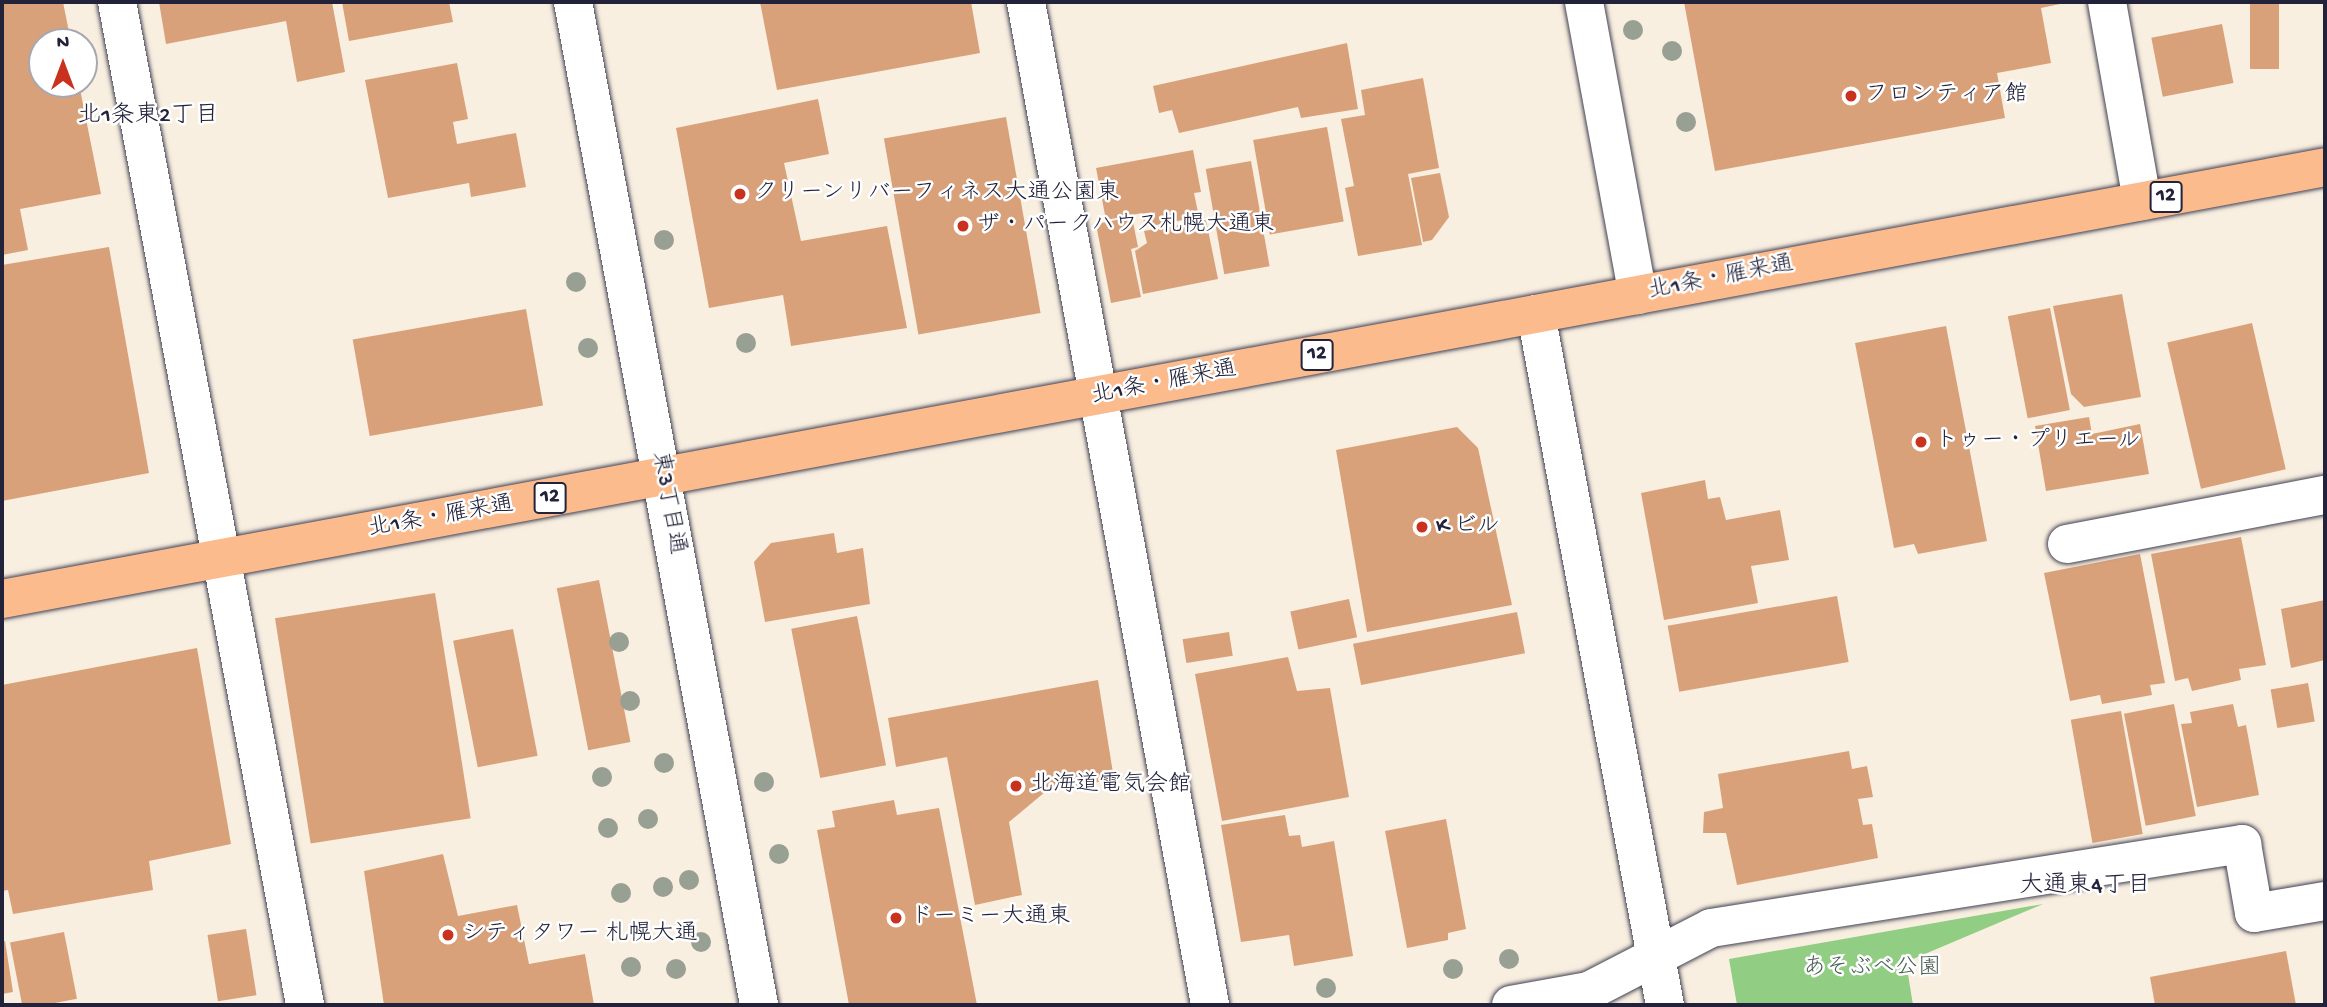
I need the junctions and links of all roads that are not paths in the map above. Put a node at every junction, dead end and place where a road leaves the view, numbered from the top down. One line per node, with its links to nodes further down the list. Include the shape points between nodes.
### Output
1 (117, 2): 14 (street)
2 (573, 2): 11 (street, 東3丁目通)
3 (1026, 2): 10 (street)
4 (1584, 2): 8 (street)
5 (2107, 2): 7 (street)
6 (2325, 167): 7 (highway, 北1条・雁来通 / 12)
7 (2141, 201): 8 (highway, 北1条・雁来通 / 12)
8 (1638, 295): 9 (highway, 北1条・雁来通 / 12)
9 (1536, 314): 10 (highway, 北1条・雁来通 / 12); 17 (street)
10 (1098, 396): 11 (highway, 北1条・雁来通 / 12); 20 (street)
11 (663, 478): 14 (highway, 北1条・雁来通 / 12); 19 (street, 東3丁目通)
12 (2325, 495): 13 (street)
13 (2067, 544)
14 (222, 558): 15 (highway, 北1条・雁来通 / 12); 18 (street)
15 (2, 598)
16 (2325, 901): 17 (street, via 2254,913 2242,844 1712,928)
17 (1656, 958): 21 (street, via 1589,991); 22 (street)
18 (305, 1005)
19 (759, 1005)
20 (1210, 1005)
21 (1511, 1005)
22 (1665, 1005)

